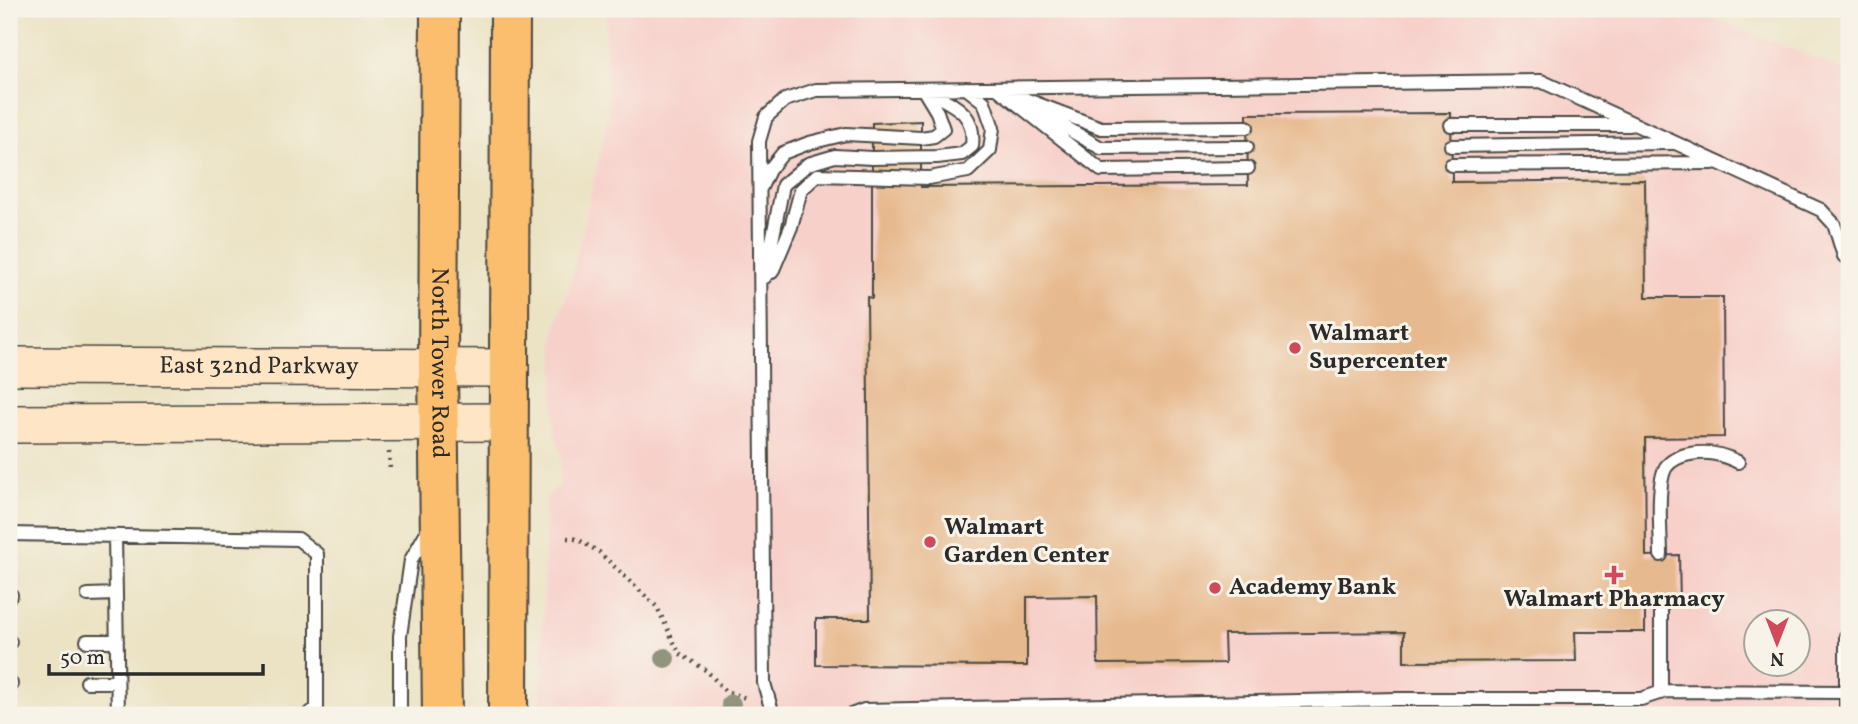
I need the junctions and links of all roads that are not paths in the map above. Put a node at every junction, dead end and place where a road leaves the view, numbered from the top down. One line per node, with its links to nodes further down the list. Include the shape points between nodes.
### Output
1 (440, 9): 19 (main road, North Tower Road)
2 (510, 9): 20 (main road)
3 (967, 88): 4 (lane); 5 (lane); 17 (lane, via 984,102 993,128 990,150 968,171 929,178 817,175 801,190 791,228)
4 (997, 88): 7 (lane, via 1541,81); 8 (lane, via 1101,128); 11 (lane, via 1101,148); 14 (lane, via 1101,170)
5 (922, 89): 15 (lane, via 816,90 785,100 766,117 759,141); 15 (lane, via 943,129 934,136 846,134 809,143 783,153); 17 (lane, via 963,111 974,130 972,146 962,154 937,157 835,156 808,164 783,185)
6 (1451, 125): 7 (lane)
7 (1635, 125): 9 (lane)
8 (1247, 127)
9 (1675, 143): 10 (lane); 12 (lane)
10 (1451, 146)
11 (1247, 148)
12 (1718, 163): 13 (lane); 16 (lane, via 1821,210 1835,224)
13 (1451, 165)
14 (1248, 168)
15 (760, 191): 17 (lane)
16 (1844, 256)
17 (760, 298): 44 (lane, via 764,683)
18 (9, 366): 19 (main road, East 32nd Parkway)
19 (438, 368): 20 (main road, East 32nd Parkway); 23 (main road, North Tower Road)
20 (510, 368): 21 (main road)
21 (509, 422): 23 (main road); 43 (main road)
22 (9, 424): 23 (main road)
23 (438, 424): 25 (main road, North Tower Road)
24 (1738, 462): 28 (lane, via 1704,452 1681,455 1666,467 1660,492)
25 (440, 508): 41 (lane, via 411,560 400,636); 42 (main road, North Tower Road)
26 (9, 534): 27 (lane)
27 (115, 536): 29 (lane); 40 (lane, via 298,539 317,554 317,708)
28 (1661, 555)
29 (116, 594): 30 (lane); 34 (lane)
30 (88, 595)
31 (1661, 604): 38 (lane)
32 (1846, 636): 37 (lane)
33 (87, 641): 34 (lane)
34 (117, 641): 36 (lane)
35 (87, 682): 36 (lane)
36 (117, 682): 39 (lane)
37 (1846, 692): 38 (lane); 46 (lane)
38 (1661, 693): 45 (lane, via 1641,699 1273,701 864,710)
39 (118, 715)
40 (308, 715)
41 (400, 715)
42 (442, 715)
43 (508, 715)
44 (773, 715)
45 (851, 715)
46 (1846, 715)

